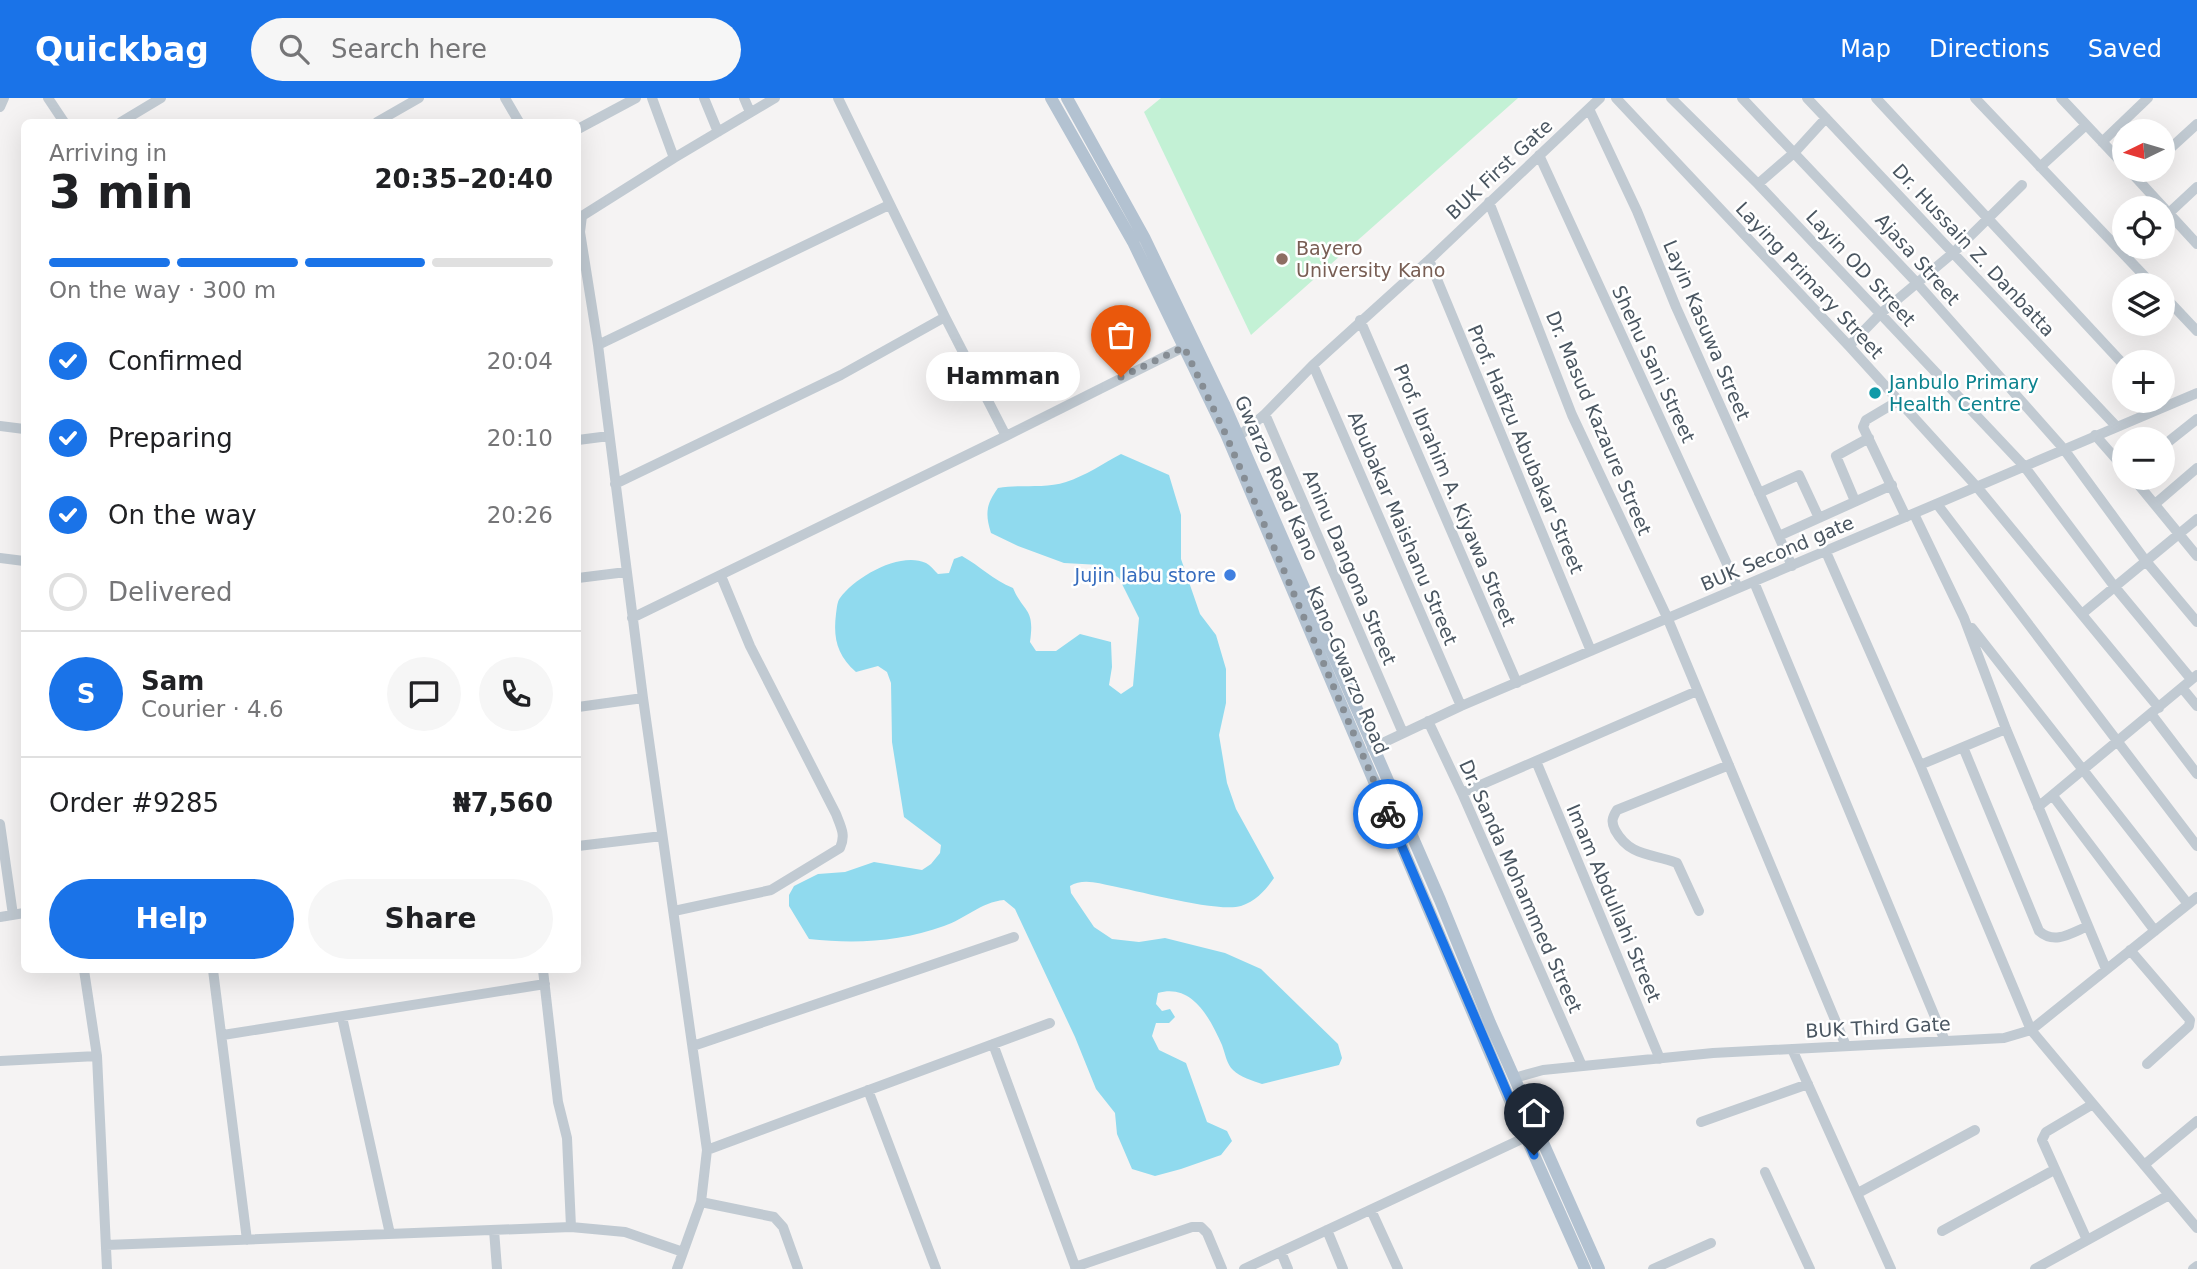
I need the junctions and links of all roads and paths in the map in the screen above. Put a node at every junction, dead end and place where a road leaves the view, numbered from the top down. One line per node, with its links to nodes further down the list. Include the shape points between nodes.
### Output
1 (4, 98): 23 (street)
2 (48, 98): 27 (street)
3 (161, 98): 28 (street)
4 (419, 98): 29 (street)
5 (505, 98): 30 (street)
6 (636, 98): 33 (street)
7 (652, 98): 40 (street)
8 (704, 98): 34 (street)
9 (744, 98): 25 (street)
10 (775, 98): 25 (street)
11 (838, 98): 48 (street)
12 (1051, 98): 59 (main road, Kano-Gwarzo Road)
13 (1067, 98): 59 (main road, Gwarzo Road Kano, via 1116,186)
14 (1600, 98): 24 (street, BUK First Gate)
15 (1616, 98): 66 (street, Laying Primary Street)
16 (1671, 98): 43 (street, Layin OD Street)
17 (1742, 98): 37 (street, Ajasa Street)
18 (1807, 98): 26 (street, Dr. Hussain Z. Danbatta)
19 (1876, 98): 50 (street)
20 (1975, 98): 41 (street)
21 (2061, 98): 32 (street)
22 (2148, 98): 35 (street)
23 (0, 107)
24 (1589, 109): 39 (street, BUK First Gate); 94 (street, Layin Kasuwa Street)
25 (750, 112): 34 (street)
26 (1826, 118): 37 (street); 55 (street, Dr. Hussain Z. Danbatta)
27 (62, 119)
28 (126, 119)
29 (382, 119)
30 (517, 119)
31 (2197, 124): 36 (street)
32 (2086, 125): 35 (street); 41 (street)
33 (581, 127)
34 (718, 132): 40 (street)
35 (2102, 142): 38 (street)
36 (2175, 144)
37 (1795, 152): 43 (street); 58 (street, Ajasa Street)
38 (2112, 152)
39 (1539, 155): 47 (street, BUK First Gate); 114 (street, Shehu Sani Street)
40 (674, 158): 52 (street)
41 (2040, 167): 57 (street)
42 (2142, 182): 46 (street)
43 (1758, 184): 61 (street, Layin OD Street)
44 (2022, 185): 50 (street)
45 (2197, 187): 49 (street)
46 (2154, 196)
47 (1489, 202): 56 (street, BUK First Gate); 116 (street, Dr. Masud Kazaure Street, via 1572,415)
48 (889, 205): 62 (street); 65 (street)
49 (2175, 207)
50 (1988, 217): 55 (street); 68 (street)
51 (2175, 220): 54 (street)
52 (581, 221)
53 (581, 242): 65 (street)
54 (2197, 244)
55 (1953, 253): 58 (street); 77 (street, Dr. Hussain Z. Danbatta)
56 (1429, 260): 63 (street, BUK First Gate); 120 (street, Prof. Hafizu Abubakar Street)
57 (2142, 273)
58 (1916, 282): 61 (street); 86 (street, Ajasa Street)
59 (1161, 285): 67 (main road, Kano-Gwarzo Road); 83 (main road, Gwarzo Road Kano)
60 (2175, 308): 64 (street)
61 (1880, 314): 66 (street); 88 (street, Layin OD Street)
62 (945, 317): 81 (street); 90 (street, via 841,375)
63 (1360, 320): 69 (street, BUK First Gate); 122 (street, Prof. Ibrahim A. Kiyawa Street)
64 (2197, 331)
65 (598, 345): 80 (street)
66 (1849, 346): 72 (street, Laying Primary Street)
67 (1184, 347): 81 (street); 183 (main road, Kano-Gwarzo Road)
68 (2112, 352)
69 (1313, 365): 74 (street, BUK First Gate); 126 (street, Abubakar Maishanu Street)
70 (2197, 393): 71 (street, BUK Second gate)
71 (2175, 399)
72 (1898, 401): 84 (street, via 1866,420 1863,427); 92 (street, Laying Primary Street)
73 (2140, 413): 77 (street, BUK Second gate)
74 (1265, 414): 83 (street, BUK First Gate); 132 (street, Aninu Dangona Street)
75 (2197, 419): 82 (street)
76 (0, 426): 78 (street)
77 (2116, 426): 79 (street, BUK Second gate)
78 (21, 429)
79 (2095, 435): 86 (street, BUK Second gate); 87 (street)
80 (609, 436): 85 (street); 90 (street)
81 (1006, 436): 110 (street)
82 (2175, 436)
83 (1238, 437): 135 (main road, Gwarzo Road Kano)
84 (1869, 438): 91 (street); 95 (street, via 1836,456)
85 (581, 440)
86 (2063, 448): 88 (street, BUK Second gate); 106 (street, Ajasa Street)
87 (2112, 454)
88 (2024, 466): 92 (street, BUK Second gate); 113 (street, Layin OD Street)
89 (2197, 468): 97 (street)
90 (615, 484): 109 (street)
91 (1892, 485): 95 (street); 98 (street)
92 (1977, 487): 96 (street, BUK Second gate); 115 (street, Laying Primary Street)
93 (2143, 490): 97 (street)
94 (1759, 493): 99 (street, via 1799,475); 102 (street, Layin Kasuwa Street)
95 (1855, 501): 99 (street)
96 (1937, 504): 98 (street, BUK Second gate); 133 (street)
97 (2155, 504): 101 (street)
98 (1910, 516): 103 (street, BUK Second gate); 118 (street)
99 (1819, 517): 102 (street)
100 (2197, 519): 101 (street)
101 (2179, 533): 104 (street); 106 (street)
102 (1779, 536): 108 (street, Layin Kasuwa Street)
103 (1826, 552): 108 (street, BUK Second gate); 138 (street)
104 (2197, 556)
105 (0, 558): 107 (street)
106 (2145, 559): 113 (street); 119 (street, Ajasa Street)
107 (21, 561)
108 (1792, 566): 112 (street, BUK Second gate)
109 (626, 572): 111 (street); 117 (street)
110 (721, 576): 117 (street); 149 (street, via 750,646 844,834 839,848 771,890)
111 (581, 578)
112 (1754, 582): 114 (street, BUK Second gate); 166 (street)
113 (2114, 586): 115 (street); 121 (street, Layin OD Street)
114 (1738, 588): 116 (street, BUK Second gate)
115 (2083, 613): 129 (street, Laying Primary Street)
116 (1667, 617): 120 (street, BUK Second gate); 124 (street, Dr. Masud Kazaure Street)
117 (632, 618): 125 (street)
118 (1964, 618): 131 (street); 139 (street)
119 (2197, 622)
120 (1591, 651): 122 (street, BUK Second gate)
121 (2194, 677): 123 (street)
122 (1517, 683): 126 (street, BUK Second gate)
123 (2183, 689): 127 (street); 129 (street)
124 (1698, 691): 136 (street); 137 (street, Dr. Masud Kazaure Street)
125 (643, 698): 128 (street); 145 (street)
126 (1461, 706): 130 (street, BUK Second gate)
127 (2197, 706)
128 (581, 707)
129 (2155, 711): 133 (street); 140 (street, Laying Primary Street)
130 (1428, 721): 132 (street, BUK Second gate); 141 (street, Dr. Sanda Mohammed Street)
131 (2006, 729): 134 (street); 143 (street)
132 (1403, 733): 135 (street, BUK Second gate)
133 (2119, 742): 139 (street); 147 (street)
134 (1963, 747): 138 (street); 153 (street, via 2039,931 2057,939)
135 (1372, 748): 176 (main road, Gwarzo Road Kano)
136 (1536, 761): 141 (street); 172 (street, Imam Abdullahi Street)
137 (1729, 765): 150 (street, via 1617,810 1612,818 1623,844 1676,863); 169 (street, Dr. Masud Kazaure Street)
138 (1920, 765): 164 (street)
139 (2085, 770): 142 (street); 148 (street)
140 (2197, 774)
141 (1462, 793): 175 (street, Dr. Sanda Mohammed Street)
142 (2053, 796): 143 (street); 154 (street)
143 (2038, 807): 153 (street)
144 (0, 824): 151 (street)
145 (662, 836): 146 (street); 149 (street)
146 (581, 846)
147 (2197, 846)
148 (2192, 900): 154 (street, BUK Third Gate)
149 (674, 911): 168 (street)
150 (1699, 911)
151 (19, 914): 152 (street)
152 (0, 917)
153 (2088, 926): 157 (street)
154 (2155, 931): 156 (street, BUK Third Gate)
155 (1014, 937): 168 (street)
156 (2130, 950): 157 (street, BUK Third Gate); 174 (street, via 2190,1020)
157 (2106, 969): 164 (street, BUK Third Gate)
158 (84, 973): 171 (street)
159 (213, 973): 165 (street)
160 (543, 973): 161 (street)
161 (545, 984): 162 (street); 193 (street, via 558,1102 567,1138)
162 (342, 1017): 165 (street); 197 (street)
163 (1050, 1023): 167 (street)
164 (2031, 1030): 166 (street, BUK Third Gate, via 2004,1038); 179 (street)
165 (223, 1035): 199 (street)
166 (1945, 1041): 169 (street, BUK Third Gate)
167 (993, 1044): 178 (street); 206 (street)
168 (693, 1046): 184 (street)
169 (1846, 1046): 170 (street, BUK Third Gate)
170 (1792, 1049): 172 (street, BUK Third Gate); 177 (street)
171 (97, 1056): 173 (street); 202 (street)
172 (1660, 1059): 175 (street, BUK Third Gate)
173 (0, 1061)
174 (2147, 1064)
175 (1582, 1066): 176 (street, BUK Third Gate)
176 (1514, 1079): 198 (main road, Gwarzo Road Kano)
177 (1808, 1084): 181 (street); 188 (street)
178 (868, 1090): 184 (street); 211 (street)
179 (2093, 1104): 185 (street); 186 (street, via 2046,1132 2042,1140)
180 (2197, 1121): 185 (street)
181 (1701, 1122)
182 (1975, 1130): 188 (street)
183 (1527, 1137): 191 (street); 198 (main road, Kano-Gwarzo Road)
184 (707, 1150): 190 (street)
185 (2144, 1166): 189 (street)
186 (2054, 1170): 196 (street); 200 (street)
187 (1765, 1172): 220 (street)
188 (1858, 1194): 221 (street)
189 (2169, 1195): 192 (street); 200 (street)
190 (701, 1202): 203 (street); 210 (street, via 774,1217 783,1227)
191 (1371, 1210): 195 (street); 216 (street)
192 (2195, 1222)
193 (572, 1227): 194 (street); 203 (street, via 625,1231)
194 (494, 1230): 197 (street); 208 (street)
195 (1327, 1230): 204 (street); 215 (street)
196 (1942, 1231)
197 (390, 1234): 199 (street)
198 (1577, 1236): 217 (main road, Kano-Gwarzo Road); 218 (main road, Gwarzo Road Kano)
199 (247, 1240): 202 (street)
200 (2087, 1240): 222 (street)
201 (1711, 1243): 219 (street)
202 (106, 1245): 207 (street)
203 (683, 1252): 209 (street)
204 (1281, 1252): 213 (street); 214 (street)
205 (2197, 1266): 223 (street)
206 (1075, 1268): 212 (street, via 1201,1227)
207 (107, 1269)
208 (497, 1269)
209 (677, 1269)
210 (798, 1269)
211 (936, 1269)
212 (1222, 1269)
213 (1244, 1269)
214 (1288, 1269)
215 (1343, 1269)
216 (1398, 1269)
217 (1585, 1269)
218 (1599, 1269)
219 (1653, 1269)
220 (1810, 1269)
221 (1891, 1269)
222 (2035, 1269)
223 (2193, 1269)

